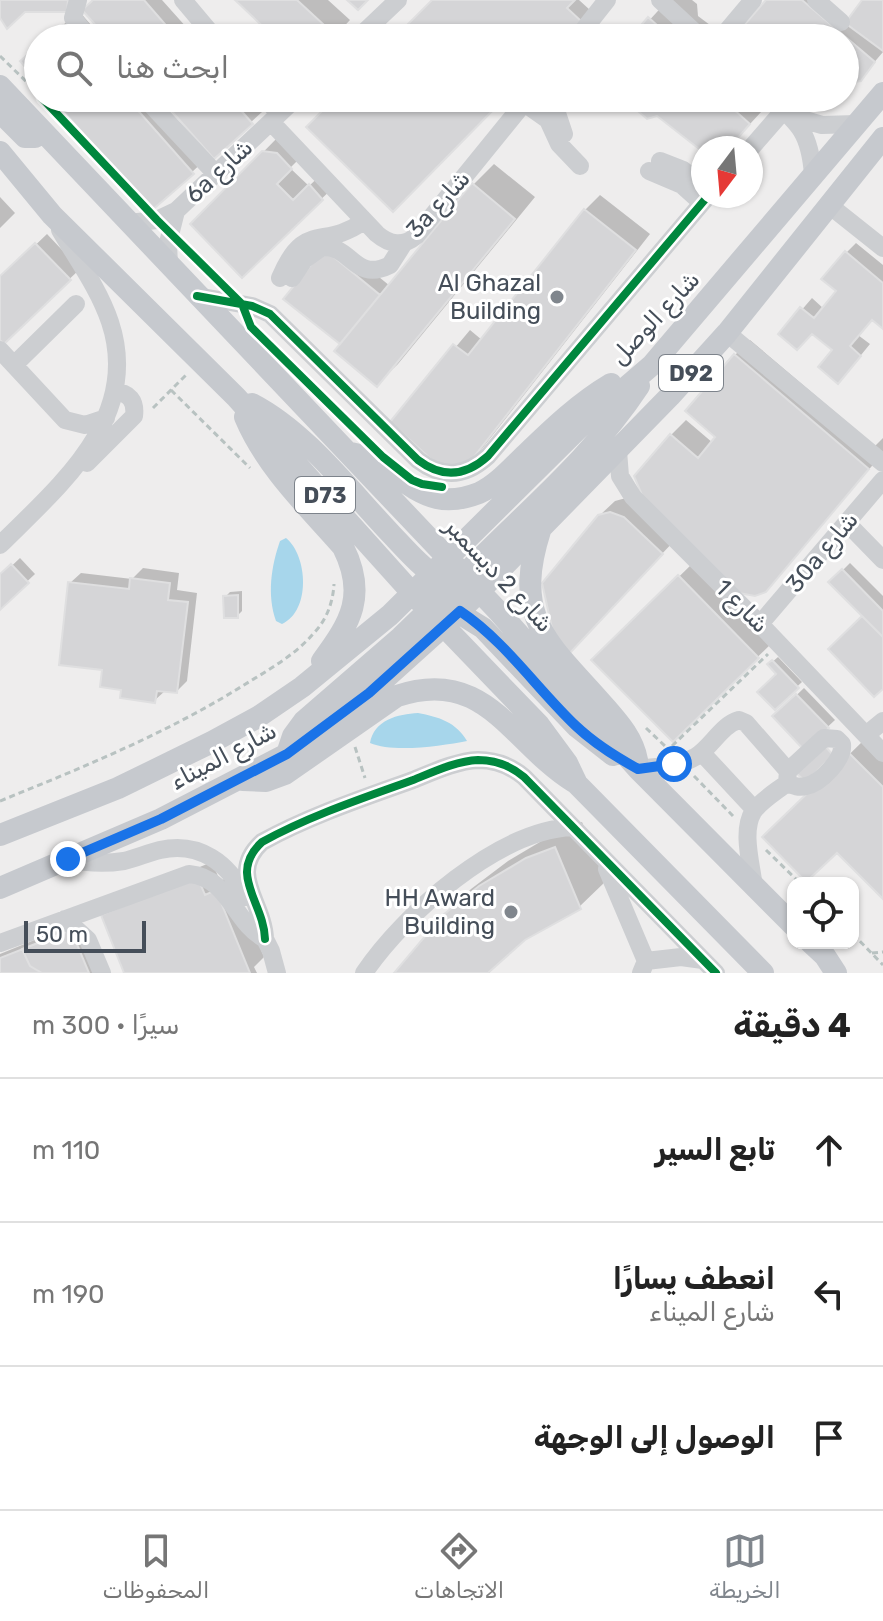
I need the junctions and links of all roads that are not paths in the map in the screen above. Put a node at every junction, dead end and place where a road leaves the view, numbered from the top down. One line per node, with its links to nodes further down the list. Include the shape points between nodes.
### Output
1 (78, 0): 9 (street, via 73,18)
2 (183, 0): 10 (street)
3 (398, 0): 11 (street)
4 (607, 0): 12 (street)
5 (660, 0): 13 (street)
6 (753, 0): 14 (street)
7 (816, 0): 8 (street)
8 (841, 22)
9 (78, 24)
10 (203, 24)
11 (373, 24)
12 (588, 24)
13 (686, 24)
14 (733, 24)
15 (0, 86): 28 (main road, شارع 2 ديسمبر / D73)
16 (883, 93): 27 (main road, شارع الوصل / D92)
17 (0, 112): 28 (main road, via 25,137)
18 (158, 112): 34 (street)
19 (272, 112): 26 (street, 3a شارع)
20 (281, 112): 26 (street, 6a شارع)
21 (517, 112): 43 (street, 3a شارع, via 416,236)
22 (556, 112): 32 (street, via 559,144)
23 (779, 112): 29 (street)
24 (785, 112): 35 (street, via 808,141)
25 (791, 112): 27 (street, via 822,125)
26 (275, 118): 34 (street, 6a شارع); 41 (street, 3a شارع)
27 (856, 124): 35 (main road, شارع الوصل / D92)
28 (42, 132): 42 (main road, شارع 2 ديسمبر / D73)
29 (760, 136)
30 (883, 138): 37 (main road, D92)
31 (0, 152): 40 (main road, شارع 2 ديسمبر / D73)
32 (584, 162)
33 (655, 166): 36 (street)
34 (216, 174): 39 (street, 6a شارع)
35 (813, 175): 51 (main road, شارع الوصل / D92)
36 (691, 188)
37 (829, 205): 44 (street); 48 (main road, D92)
38 (693, 208): 46 (street, via 488,456 459,473 442,473 418,460 270,314)
39 (176, 211): 42 (street, 6a شارع, via 157,220); 45 (street, 6a شارع)
40 (52, 215): 52 (street, via 109,319 117,362); 53 (main road, شارع 2 ديسمبر / D73)
41 (364, 221): 43 (street, 3a شارع, via 385,241); 43 (street, via 343,234 304,242 289,258 286,278 322,247 339,249 371,271 390,265)
42 (128, 223): 45 (main road, شارع 2 ديسمبر / D73)
43 (404, 243)
44 (883, 248)
45 (169, 265): 46 (main road, شارع 2 ديسمبر / D73)
46 (197, 296): 56 (main road, شارع 2 ديسمبر / D73)
47 (76, 304): 50 (street)
48 (727, 333): 55 (main road, D92); 57 (street)
49 (0, 350): 50 (street)
50 (14, 365): 54 (street, via 65,420 85,425)
51 (652, 365): 56 (main road, via 592,396 498,480 462,498 423,494 382,464); 65 (main road, شارع الوصل / D92, via 582,425); 67 (main road, via 622,412)
52 (114, 392): 54 (street); 58 (street, via 128,395 134,416)
53 (236, 397): 64 (main road, via 285,425); 68 (main road, شارع 2 ديسمبر / D73); 74 (main road, via 264,454 343,547 354,578 353,610 346,626)
54 (106, 418): 58 (street)
55 (618, 451): 61 (main road, D92); 70 (street, شارع 1, via 620,476 633,497)
56 (346, 452): 62 (main road, شارع 2 ديسمبر / D73)
57 (883, 463)
58 (65, 480): 63 (street)
59 (883, 480): 60 (street, 30a شارع)
60 (847, 523): 66 (street); 70 (street, 30a شارع)
61 (541, 529): 67 (main road, D92); 80 (main road, via 529,577 536,620 628,734)
62 (427, 535): 64 (main road, via 433,548 429,558); 65 (main road, شارع 2 ديسمبر / D73)
63 (0, 545)
64 (409, 553): 68 (main road)
65 (447, 557): 68 (main road, شارع الوصل / D92)
66 (883, 560)
67 (489, 566): 68 (main road, D92)
68 (446, 596): 69 (main road, شارع الميناء / D92); 71 (main road); 72 (main road); 73 (main road, شارع 2 ديسمبر / D73); 79 (main road, شارع الميناء / D92, via 342,714); 80 (main road, شارع 2 ديسمبر / D73)
69 (390, 615): 72 (main road, via 403,609 411,612 414,620); 74 (main road, شارع الميناء / D92)
70 (760, 624): 76 (street, شارع 1)
71 (483, 628): 73 (main road, via 463,626 458,635); 80 (main road, via 576,726)
72 (407, 632): 79 (main road, via 304,721)
73 (464, 647): 82 (main road, شارع 2 ديسمبر / D73, via 539,725)
74 (302, 687): 85 (main road, شارع الميناء / D92, via 166,766)
75 (883, 721): 76 (street)
76 (866, 735): 78 (street, شارع 1)
77 (702, 753): 80 (street, via 681,763); 83 (street); 83 (street, via 732,723 743,721 788,777)
78 (883, 753)
79 (287, 754): 81 (main road, شارع الميناء / D92)
80 (638, 769): 89 (main road, شارع 2 ديسمبر / D73)
81 (238, 779): 82 (main road, via 266,781 285,774 397,696 438,688 489,706 537,754); 86 (main road, شارع الميناء / D92)
82 (577, 784): 100 (main road, شارع 2 ديسمبر / D73)
83 (754, 809): 89 (street, via 748,833)
84 (573, 827): 87 (street); 92 (street, via 517,771 490,761 468,761 370,795 255,848 246,876); 99 (street, via 535,834 482,862 412,916)
85 (0, 835)
86 (68, 859): 88 (main road, شارع الميناء / D92); 92 (street, via 110,862 173,848 207,854 234,876)
87 (603, 860): 95 (street); 96 (street)
88 (0, 888)
89 (754, 888): 91 (main road, شارع 2 ديسمبر / D73)
90 (65, 919): 92 (street, via 180,875 197,875 220,886 248,926); 93 (street); 97 (street, via 88,940)
91 (787, 919)
92 (265, 939): 98 (street)
93 (0, 943)
94 (824, 957): 101 (main road)
95 (709, 966): 96 (street, via 681,957)
96 (643, 967)
97 (102, 973)
98 (277, 973)
99 (364, 973)
100 (763, 973)
101 (845, 973)

